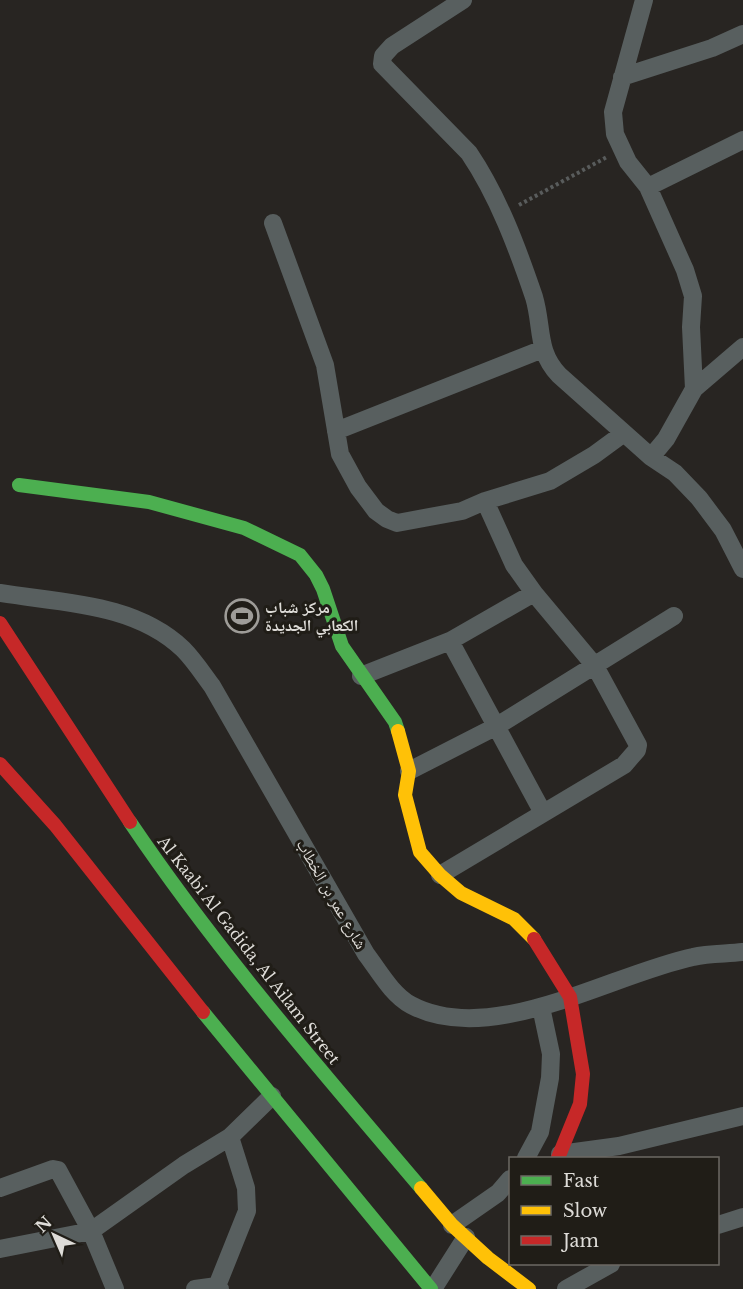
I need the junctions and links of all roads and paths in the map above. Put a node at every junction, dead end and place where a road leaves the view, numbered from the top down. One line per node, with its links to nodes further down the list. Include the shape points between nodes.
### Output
1 (463, 0): 8 (street, via 392,46 381,61 469,153)
2 (644, 0): 4 (street)
3 (743, 34): 4 (street)
4 (622, 77): 6 (street, via 613,112)
5 (743, 140): 7 (street)
6 (621, 149): 7 (street); 8 (path)
7 (648, 187): 12 (street, via 693,296)
8 (503, 214): 11 (street, via 539,315)
9 (273, 223): 13 (street, via 326,365)
10 (743, 347): 12 (street)
11 (543, 349): 13 (street); 14 (street, via 551,367)
12 (694, 389): 15 (street, via 666,439)
13 (336, 431): 17 (street, via 340,454 349,472 376,511 387,519 398,523 422,519 462,511)
14 (624, 433): 15 (street); 17 (street, via 550,481)
15 (651, 457): 18 (street, via 688,486)
16 (19, 484): 26 (street, via 149,502 244,528 300,555 316,575 342,646)
17 (485, 501): 21 (street, via 514,565)
18 (739, 549): 19 (street)
19 (743, 569)
20 (0, 593): 34 (street, شارع عمر بن الخطاب, via 112,610 147,624 183,649 212,686 366,954 409,1004 429,1014 451,1018 512,1014)
21 (534, 593): 24 (street); 25 (street)
22 (674, 616): 25 (street)
23 (0, 622): 44 (street, Al Kaabi Al Gadida, Al Ailam Street, via 170,881 310,1057)
24 (450, 641): 26 (street); 27 (street)
25 (595, 666): 27 (street); 30 (street, via 636,740 637,750 624,765)
26 (362, 676): 29 (street, via 395,722)
27 (497, 726): 29 (street); 30 (street)
28 (0, 764): 35 (street, via 55,825)
29 (409, 771): 31 (street, via 405,795 414,834 420,852)
30 (543, 813): 31 (street)
31 (440, 875): 33 (street, via 461,893 507,915 526,929)
32 (743, 952): 33 (street, شارع عمر بن الخطاب, via 694,956)
33 (570, 997): 34 (street, شارع عمر بن الخطاب); 38 (street, via 583,1074 580,1104)
34 (541, 1007): 39 (street, via 550,1054 550,1078 540,1132)
35 (272, 1096): 37 (street); 50 (street)
36 (743, 1116): 38 (street)
37 (230, 1137): 45 (street); 51 (street, via 246,1188 247,1211)
38 (559, 1156)
39 (527, 1157)
40 (509, 1180): 44 (street, via 498,1193)
41 (0, 1188): 45 (street, via 56,1169)
42 (743, 1217): 43 (street)
43 (719, 1224)
44 (452, 1225): 47 (street, Al Kaabi Al Gadida, Al Ailam Street)
45 (91, 1230): 46 (street); 52 (street)
46 (0, 1249)
47 (472, 1249): 49 (street, Al Kaabi Al Gadida, Al Ailam Street); 50 (street)
48 (608, 1265): 55 (street)
49 (514, 1270): 54 (street, Al Kaabi Al Gadida, Al Ailam Street)
50 (434, 1286)
51 (218, 1287): 53 (street)
52 (115, 1289)
53 (195, 1289)
54 (530, 1289)
55 (566, 1289)

